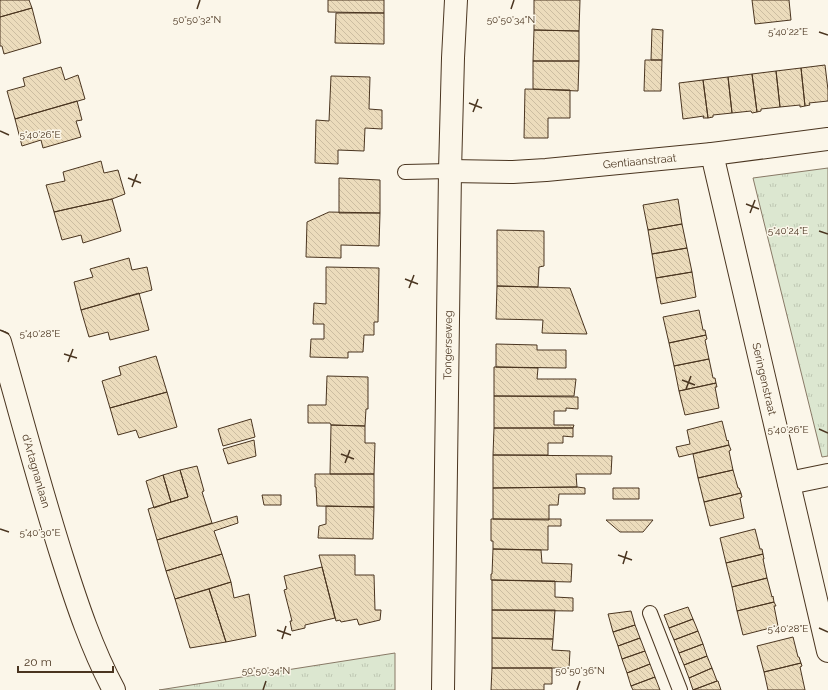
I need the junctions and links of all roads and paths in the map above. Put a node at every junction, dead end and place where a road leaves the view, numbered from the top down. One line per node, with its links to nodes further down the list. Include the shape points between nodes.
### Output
1 (456, 0): 4 (street, Tongerseweg)
2 (828, 139): 3 (street, Gentiaanstraat)
3 (712, 154): 4 (street, Gentiaanstraat, via 546,170); 8 (street, Seringenstraat)
4 (450, 171): 5 (lane); 12 (street, Tongerseweg)
5 (405, 172)
6 (0, 342): 11 (street, d'Artagnanlaan, via 51,524 75,596)
7 (828, 475): 8 (street)
8 (789, 483): 10 (street, Seringenstraat)
9 (650, 613): 13 (lane)
10 (828, 651)
11 (113, 689)
12 (443, 690)
13 (680, 690)

